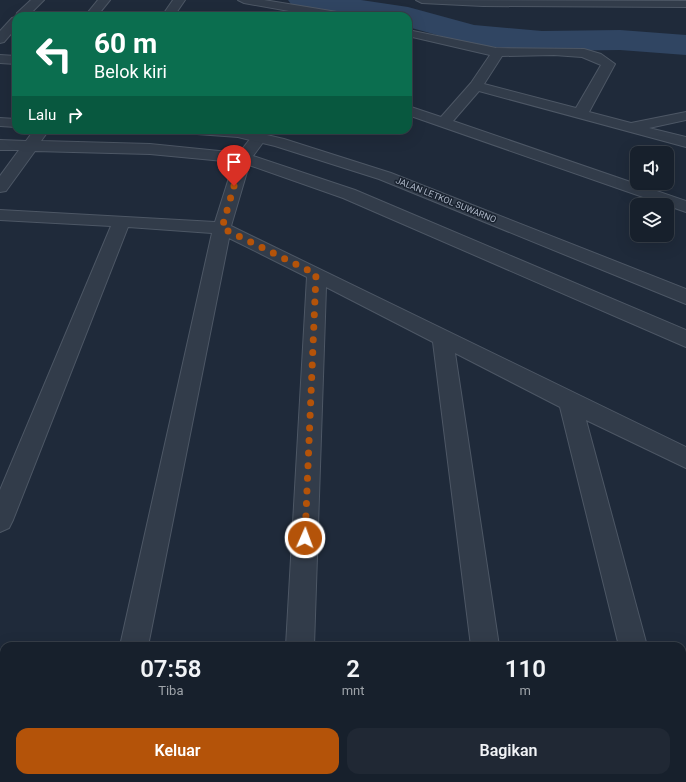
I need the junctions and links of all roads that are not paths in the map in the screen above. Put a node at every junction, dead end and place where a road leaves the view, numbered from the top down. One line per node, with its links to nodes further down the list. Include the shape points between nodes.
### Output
1 (38, 0): 10 (street)
2 (104, 0): 11 (street)
3 (179, 0): 12 (street)
4 (244, 0): 6 (street)
5 (422, 0): 7 (street)
6 (261, 2): 9 (street); 13 (street)
7 (574, 2): 8 (street)
8 (686, 4)
9 (286, 6): 14 (street)
10 (25, 12)
11 (94, 12)
12 (171, 12)
13 (257, 12)
14 (317, 12)
15 (12, 21): 16 (street)
16 (0, 22)
17 (12, 26): 19 (street)
18 (412, 34): 20 (street)
19 (0, 39)
20 (498, 53): 23 (street); 25 (street, via 578,53 603,60 608,64)
21 (0, 59): 22 (street)
22 (12, 60)
23 (476, 86): 25 (street); 29 (street)
24 (412, 111): 29 (street)
25 (580, 115): 30 (street)
26 (686, 116): 30 (street)
27 (0, 122): 28 (street)
28 (12, 123)
29 (443, 123): 40 (street)
30 (630, 127): 35 (street)
31 (14, 134): 37 (street)
32 (39, 134): 36 (street)
33 (248, 134): 34 (street, JALAN LETKOL SUWARNO)
34 (259, 137): 38 (street); 45 (street, JALAN LETKOL SUWARNO, via 385,176)
35 (686, 142)
36 (28, 147): 37 (street); 38 (street, via 150,149); 39 (street)
37 (2, 148)
38 (243, 158): 43 (street); 47 (street, via 348,194)
39 (0, 187)
40 (686, 207)
41 (0, 215): 42 (street)
42 (122, 221): 43 (street); 50 (street)
43 (222, 228): 44 (street); 51 (street)
44 (316, 274): 46 (street); 52 (street)
45 (686, 297)
46 (443, 339): 48 (street); 53 (street)
47 (686, 339)
48 (570, 402): 49 (street); 54 (street)
49 (686, 458)
50 (0, 520)
51 (135, 642)
52 (300, 642)
53 (484, 642)
54 (632, 642)

